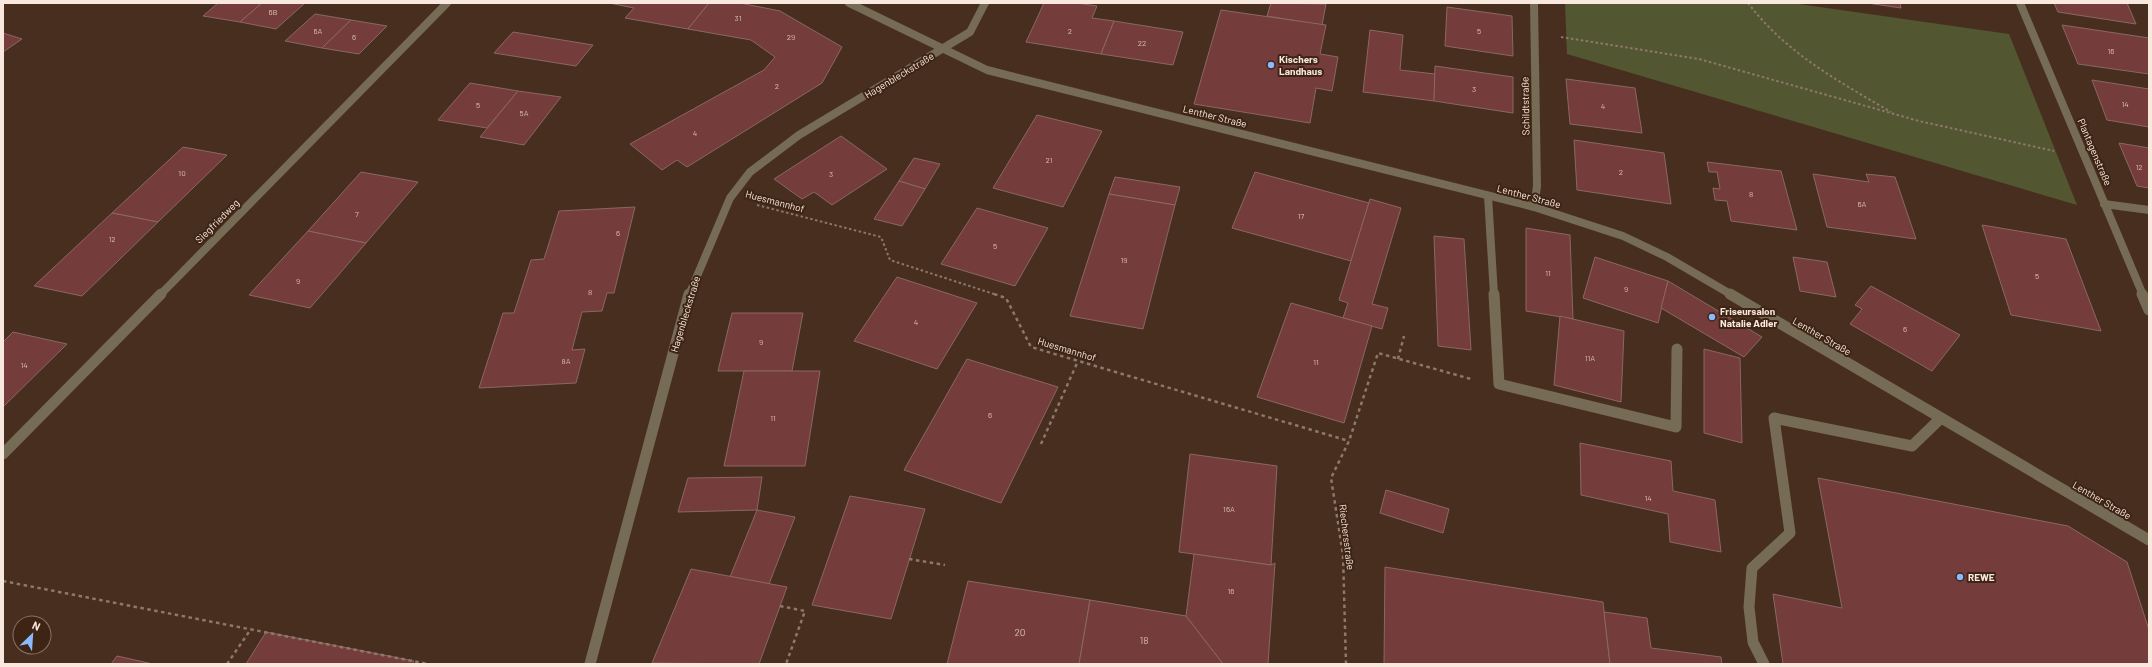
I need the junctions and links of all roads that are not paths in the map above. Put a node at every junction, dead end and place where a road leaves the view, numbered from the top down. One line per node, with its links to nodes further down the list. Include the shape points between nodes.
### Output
1 (447, 3): 14 (street, Siegfriedweg)
2 (849, 3): 6 (street, Lenther Straße)
3 (985, 3): 6 (street, Hagenbleckstraße, via 970,32)
4 (1534, 3): 9 (street, Schildtstraße, via 1537,186)
5 (2020, 3): 8 (street, Plantagenstraße)
6 (943, 49): 7 (street, Lenther Straße, via 987,70); 16 (street, Hagenbleckstraße, via 799,135 750,172 730,198 691,287)
7 (1488, 196): 9 (street, Lenther Straße); 12 (street, via 1500,384 1676,427)
8 (2104, 204): 10 (street); 11 (street, Plantagenstraße)
9 (1534, 207): 13 (street, Lenther Straße, via 1592,225 1645,246)
10 (2149, 210)
11 (2149, 310)
12 (1677, 349)
13 (1941, 418): 15 (street, Lenther Straße); 17 (street, via 1912,446 1774,418 1790,533 1752,568 1749,607 1753,642)
14 (3, 454)
15 (2149, 540)
16 (590, 664)
17 (1764, 664)

